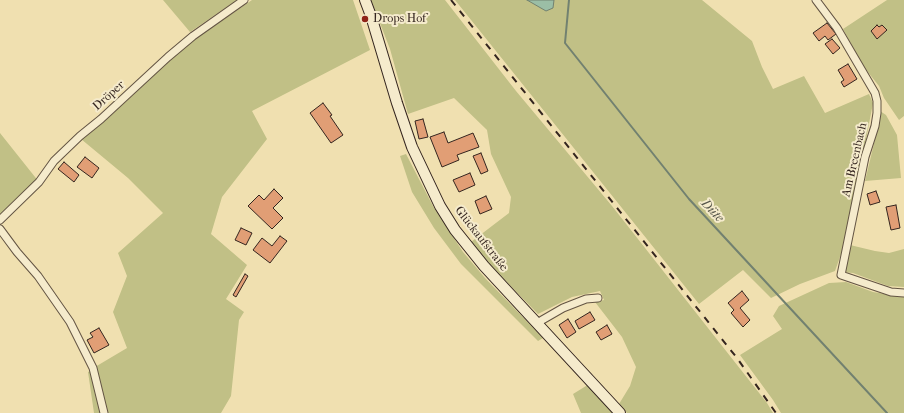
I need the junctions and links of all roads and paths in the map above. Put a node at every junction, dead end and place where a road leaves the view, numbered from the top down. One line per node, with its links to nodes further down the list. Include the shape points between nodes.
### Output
1 (244, 0): 4 (street, Dröper, via 192,36 80,136 54,161 39,182)
2 (365, 0): 8 (main road, Glückaufstraße, via 412,147 440,206 455,230 484,266)
3 (816, 0): 6 (street, Am Breenbach, via 837,28 877,101 875,126 865,157 841,275 891,292)
4 (0, 220)
5 (0, 229): 9 (street, via 38,276 70,322 94,368)
6 (904, 293)
7 (598, 298): 8 (street, via 586,299 562,308)
8 (537, 323): 10 (main road, Glückaufstraße)
9 (104, 413)
10 (620, 413)

